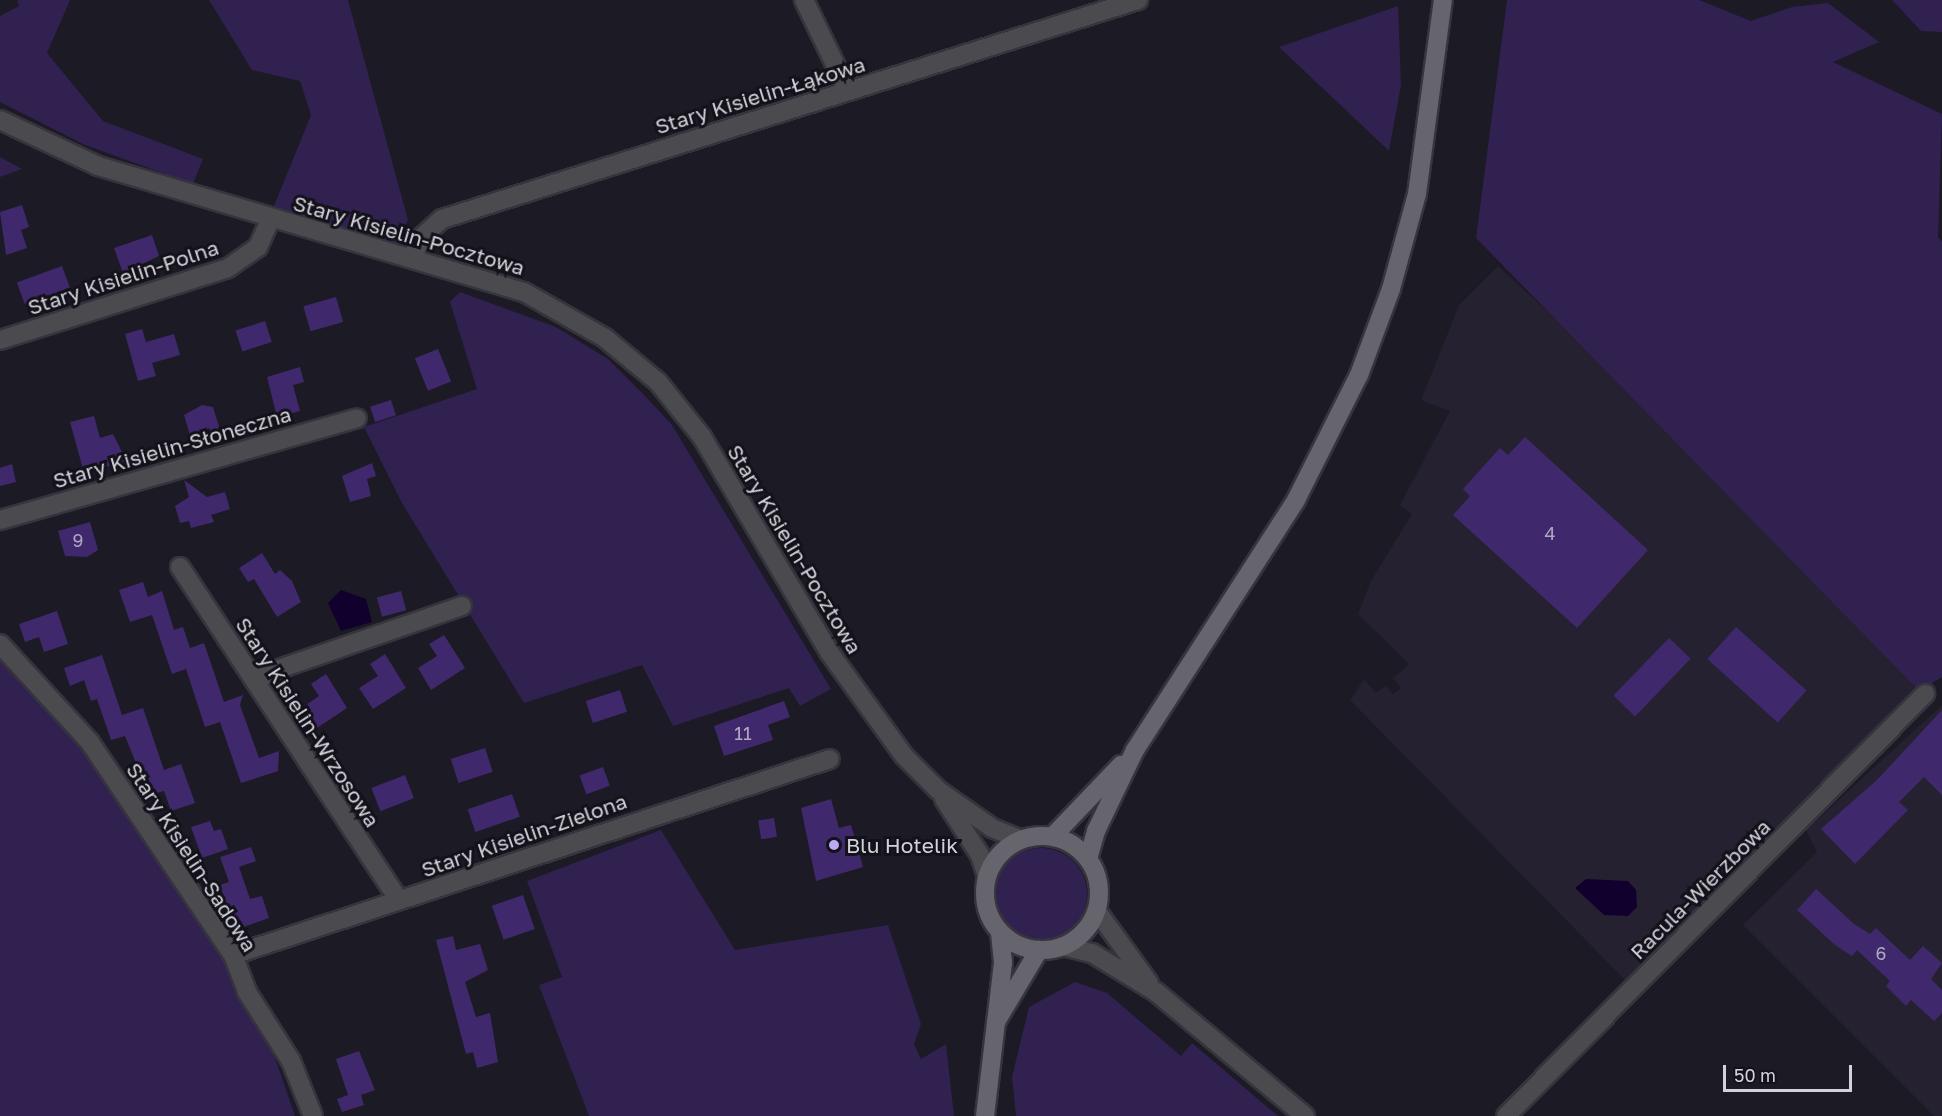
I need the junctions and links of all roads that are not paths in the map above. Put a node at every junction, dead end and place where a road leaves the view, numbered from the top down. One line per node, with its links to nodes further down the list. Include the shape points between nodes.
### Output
1 (804, 0): 4 (street)
2 (1138, 0): 4 (street, Stary Kisielin-Łąkowa)
3 (1443, 0): 16 (main road, via 1416,194 1391,289 1359,375 1296,501)
4 (848, 91): 7 (street, Stary Kisielin-Łąkowa, via 442,219 423,236)
5 (0, 120): 6 (street, Stary Kisielin-Pocztowa, via 98,166)
6 (271, 218): 7 (street, Stary Kisielin-Pocztowa); 8 (street, Stary Kisielin-Polna, via 258,247 228,268)
7 (412, 256): 18 (street, Stary Kisielin-Pocztowa, via 524,292 566,312 658,382 702,437 876,721)
8 (0, 340)
9 (357, 418): 10 (street, Stary Kisielin-Słoneczna)
10 (0, 520)
11 (180, 567): 14 (street, Stary Kisielin-Wrzosowa)
12 (462, 606): 14 (street, via 270,672)
13 (0, 644): 28 (street, Stary Kisielin-Sadowa, via 89,741)
14 (256, 682): 23 (street, Stary Kisielin-Wrzosowa)
15 (1925, 694): 34 (street, Racula-Wierzbowa)
16 (1135, 750): 19 (main road); 21 (main road, via 1096,831)
17 (830, 759): 23 (street, Stary Kisielin-Zielona)
18 (938, 790): 20 (street, Stary Kisielin-Pocztowa, via 992,828); 22 (street, Stary Kisielin-Pocztowa, via 980,855)
19 (1054, 835): 20 (main road); 21 (main road)
20 (1021, 840): 22 (main road, via 994,861)
21 (1088, 859): 24 (main road, via 1099,887)
22 (987, 877): 25 (main road, via 986,905)
23 (399, 901): 28 (street, Stary Kisielin-Zielona)
24 (1096, 911): 26 (main road, via 1086,931); 29 (street)
25 (1000, 932): 27 (main road, via 1020,947); 30 (main road, via 1003,962)
26 (1063, 946): 27 (main road); 29 (street, via 1092,953)
27 (1040, 950): 30 (main road)
28 (233, 955): 31 (street, Stary Kisielin-Sadowa, via 247,992 291,1061)
29 (1156, 992): 33 (street)
30 (995, 1023): 32 (main road)
31 (313, 1116)
32 (985, 1116)
33 (1305, 1116)
34 (1506, 1116)

